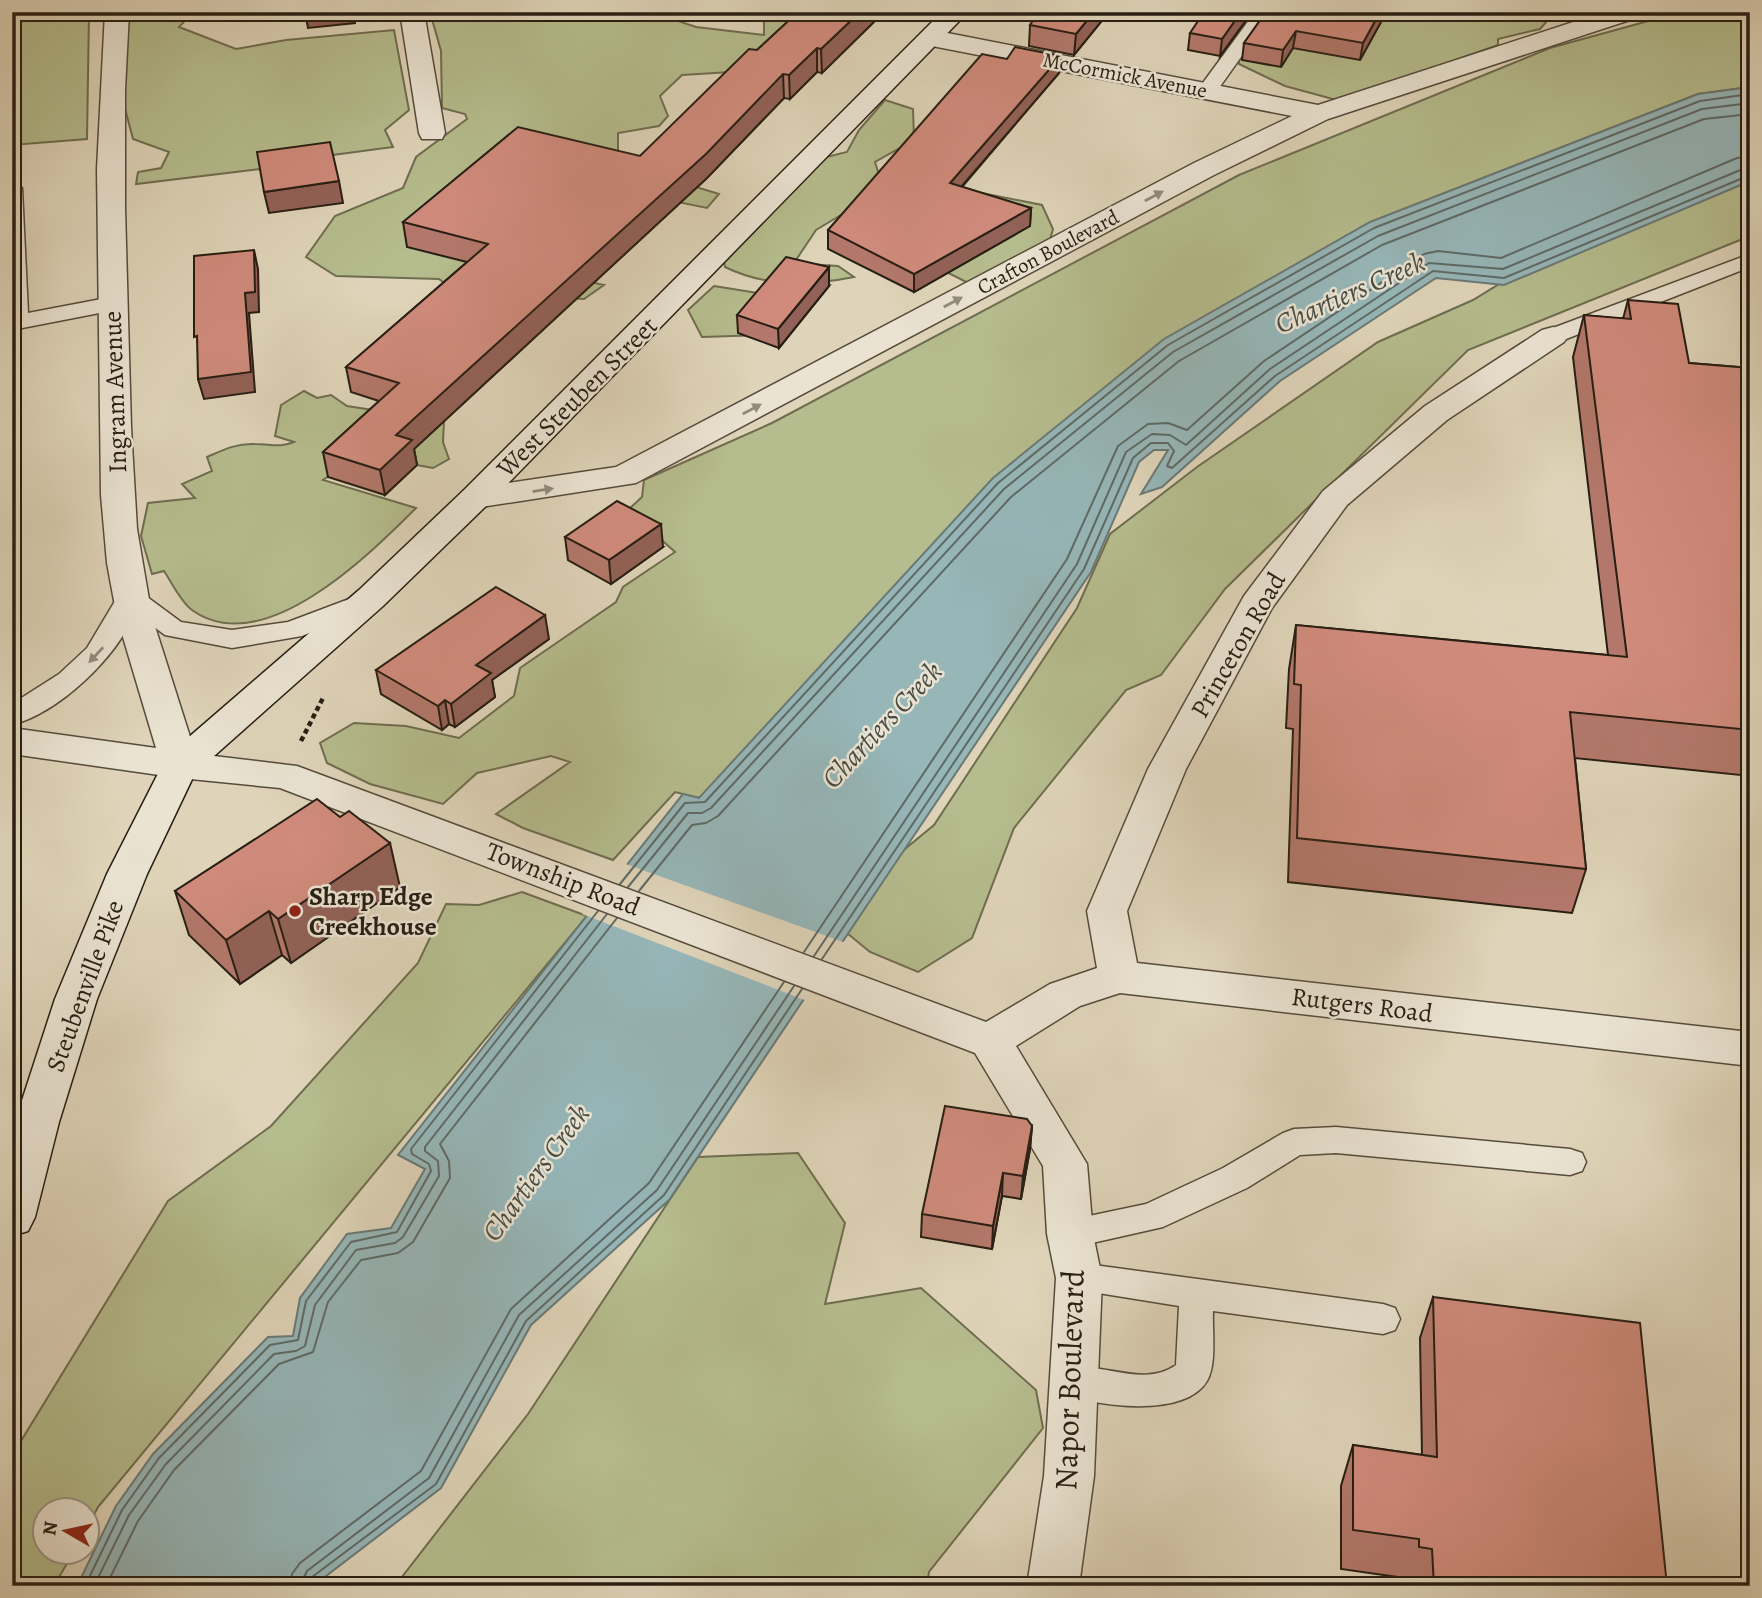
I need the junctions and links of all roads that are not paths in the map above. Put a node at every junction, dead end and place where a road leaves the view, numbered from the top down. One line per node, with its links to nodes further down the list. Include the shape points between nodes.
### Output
1 (117, 12): 13 (street, Ingram Avenue)
2 (412, 12): 10 (street)
3 (956, 12): 7 (street, West Steuben Street)
4 (1264, 12): 8 (lane)
5 (1630, 12): 6 (street, Crafton Boulevard)
6 (1568, 22): 9 (street, Crafton Boulevard)
7 (932, 38): 8 (street, McCormick Avenue); 16 (street, West Steuben Street)
8 (1207, 91): 9 (street, McCormick Avenue)
9 (1318, 113): 16 (street, Crafton Boulevard, one-way to 9, via 624,477)
10 (432, 133)
11 (12, 188): 14 (lane)
12 (1750, 260): 15 (lane)
13 (112, 304): 14 (lane); 17 (street, Ingram Avenue, via 115,449)
14 (19, 318)
15 (1553, 336): 22 (street, Princeton Road, via 1436,413 1335,498 1256,604 1167,769 1107,911)
16 (475, 498): 18 (street, West Steuben Street)
17 (130, 597): 18 (lane, via 174,629 232,639 293,630); 19 (lane, one-way to 19, via 118,626 98,655 65,684); 21 (street, Ingram Avenue)
18 (371, 598): 21 (street, West Steuben Street)
19 (12, 716)
20 (12, 741): 21 (street, Township Road)
21 (180, 765): 23 (street, Township Road, via 284,775); 26 (street, Steubenville Pike, via 127,874 76,999)
22 (1119, 977): 23 (street, Rutgers Road, via 1065,995); 24 (street, Rutgers Road)
23 (990, 1041): 27 (street, Napor Boulevard, via 1065,1164)
24 (1750, 1049)
25 (1570, 1162): 27 (lane, via 1336,1140 1294,1142 1236,1178 1151,1217)
26 (12, 1217)
27 (1070, 1234): 28 (street, Napor Boulevard)
28 (1079, 1279): 29 (lane); 31 (street, Napor Boulevard)
29 (1197, 1293): 30 (lane); 31 (lane, via 1193,1373 1179,1386 1157,1392)
30 (1383, 1320)
31 (1074, 1382): 32 (street, Napor Boulevard, via 1069,1476)
32 (1053, 1586)

